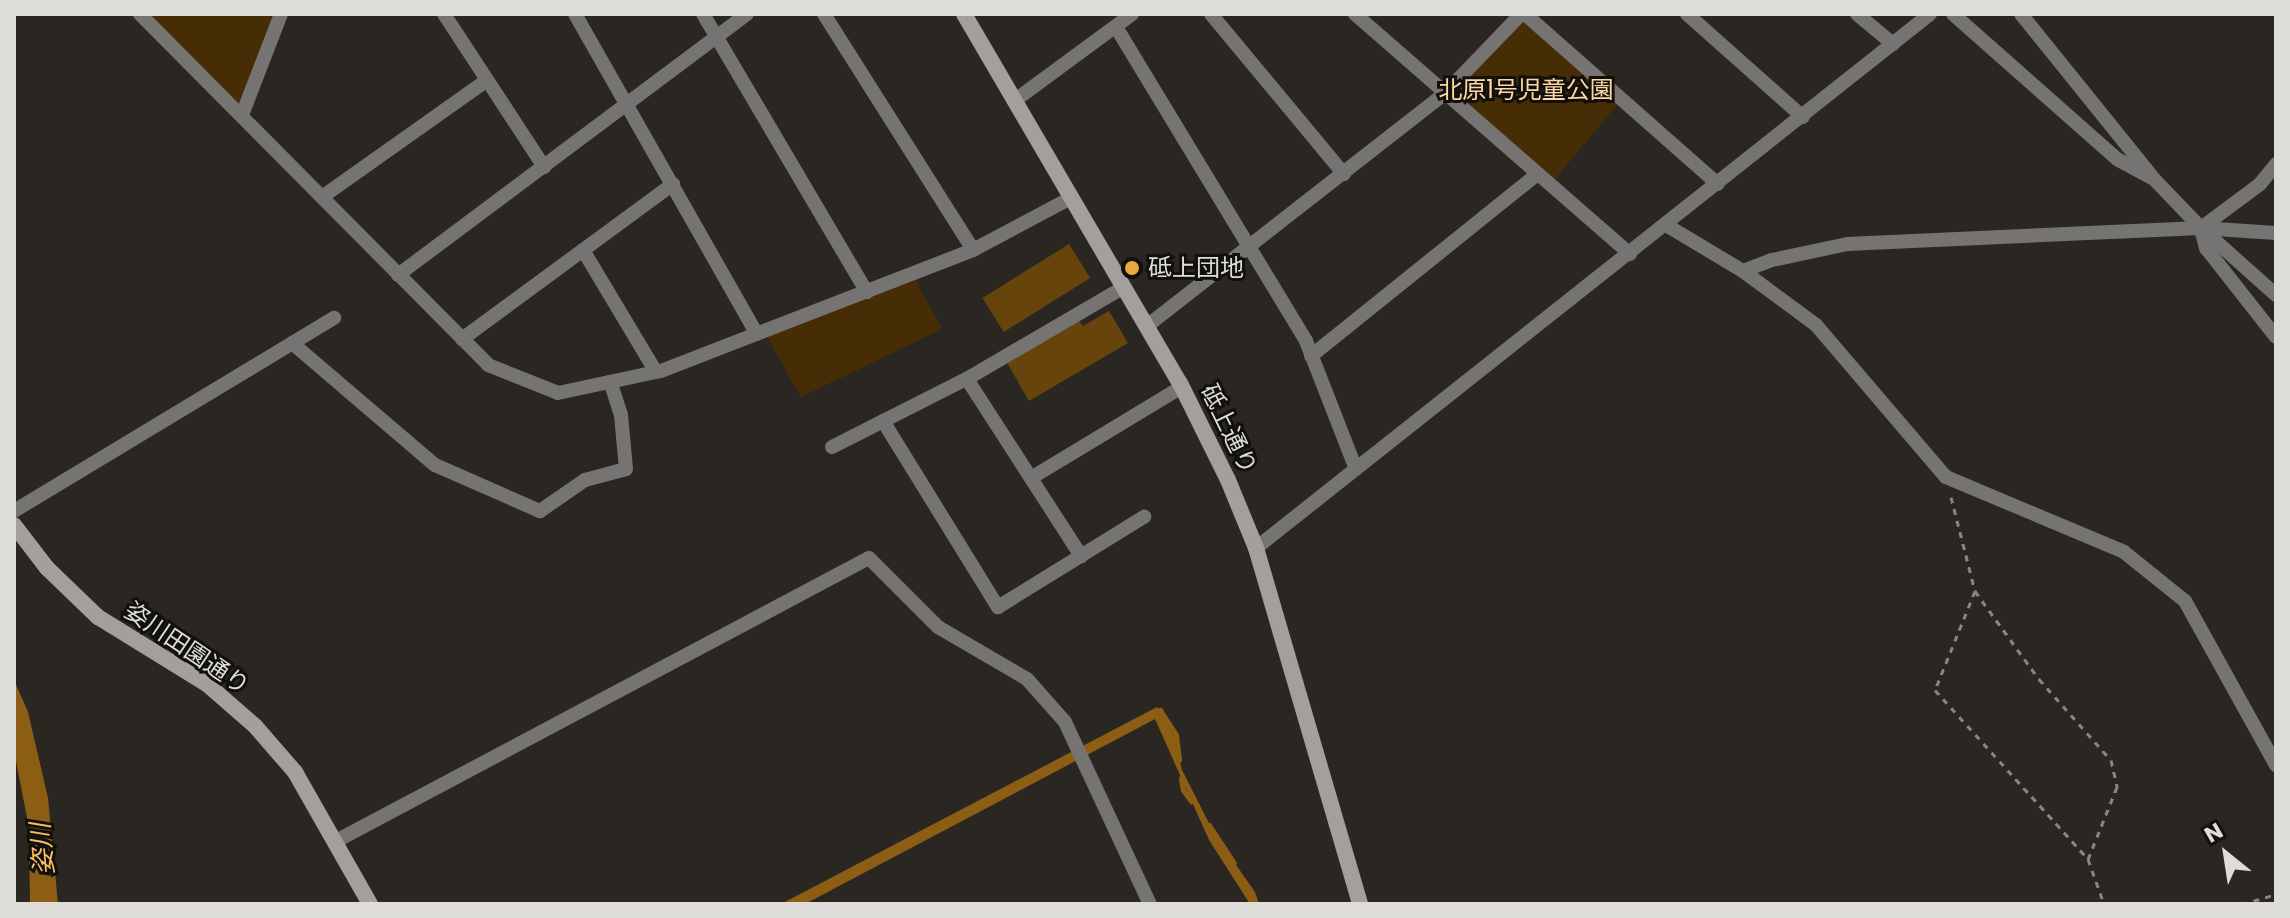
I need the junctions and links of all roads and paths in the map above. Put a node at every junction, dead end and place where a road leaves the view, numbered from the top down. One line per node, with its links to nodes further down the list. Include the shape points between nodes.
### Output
1 (140, 14): 25 (street)
2 (281, 14): 25 (street)
3 (444, 14): 21 (street)
4 (575, 14): 24 (street)
5 (703, 14): 19 (street)
6 (747, 14): 19 (street)
7 (824, 14): 41 (street)
8 (964, 14): 23 (street, 砥上通り)
9 (1132, 14): 18 (street)
10 (1211, 14): 29 (street)
11 (1355, 14): 22 (street)
12 (1523, 14): 22 (street); 33 (street)
13 (1687, 14): 26 (street)
14 (1857, 14): 20 (street)
15 (1930, 14): 20 (street)
16 (1953, 14): 31 (street, via 2117,159)
17 (2021, 14): 31 (street)
18 (1116, 27): 23 (street); 39 (street)
19 (716, 36): 24 (street); 46 (street)
20 (1893, 44): 26 (street)
21 (487, 80): 28 (street); 34 (street)
22 (1444, 94): 29 (street); 30 (street)
23 (1014, 101): 35 (street, 砥上通り)
24 (628, 103): 28 (street); 32 (street)
25 (242, 115): 34 (street)
26 (1803, 117): 33 (street)
27 (2276, 164): 37 (street, via 2260,184)
28 (544, 167): 44 (street)
29 (1344, 174): 39 (street)
30 (1537, 174): 42 (street); 54 (street)
31 (2154, 179): 37 (street)
32 (673, 184): 40 (street); 50 (street)
33 (1718, 184): 36 (street)
34 (322, 197): 44 (street)
35 (1071, 198): 41 (street); 45 (street, 砥上通り)
36 (1666, 225): 42 (street); 43 (street)
37 (2201, 228): 38 (street); 43 (street, via 1847,244); 47 (street); 51 (street, via 2206,248)
38 (2276, 233)
39 (1250, 249): 49 (street); 54 (street)
40 (583, 250): 52 (street); 55 (street)
41 (973, 250): 46 (street)
42 (1630, 254): 61 (street)
43 (1743, 271): 62 (street, via 1816,325)
44 (398, 275): 52 (street)
45 (1124, 287): 49 (street, 砥上通り); 56 (street)
46 (867, 292): 50 (street)
47 (2276, 295)
48 (334, 318): 53 (street)
49 (1147, 326): 58 (street, 砥上通り)
50 (757, 334): 55 (street)
51 (2276, 337)
52 (462, 339): 57 (street, via 488,365 558,393)
53 (292, 343): 57 (street, via 435,465 540,511 585,480 626,469 621,415); 64 (street)
54 (1311, 356): 61 (street)
55 (656, 372): 57 (street)
56 (967, 379): 59 (street); 63 (street)
57 (610, 382)
58 (1182, 387): 63 (street); 67 (street, 砥上通り)
59 (883, 421): 60 (street); 68 (street, via 998,607)
60 (832, 447)
61 (1356, 469): 67 (street)
62 (1946, 477): 69 (path); 70 (street, via 2124,552 2185,601)
63 (1031, 478): 68 (street)
64 (14, 511)
65 (1144, 517): 68 (street)
66 (14, 525): 71 (street, 姿川田園通り, via 47,568 98,617 208,685 255,726 295,772)
67 (1256, 548): 76 (street, 砥上通り)
68 (1081, 556)
69 (1975, 591): 72 (path, via 2039,679 2111,760 2117,787); 72 (path, via 1935,690)
70 (2276, 765)
71 (336, 841): 74 (street, 姿川田園通り); 75 (street, via 869,558 938,627 1027,679 1065,722)
72 (2088, 859): 77 (path)
73 (2276, 894): 78 (path)
74 (370, 904)
75 (1150, 904)
76 (1360, 904)
77 (2105, 904)
78 (2242, 904)

